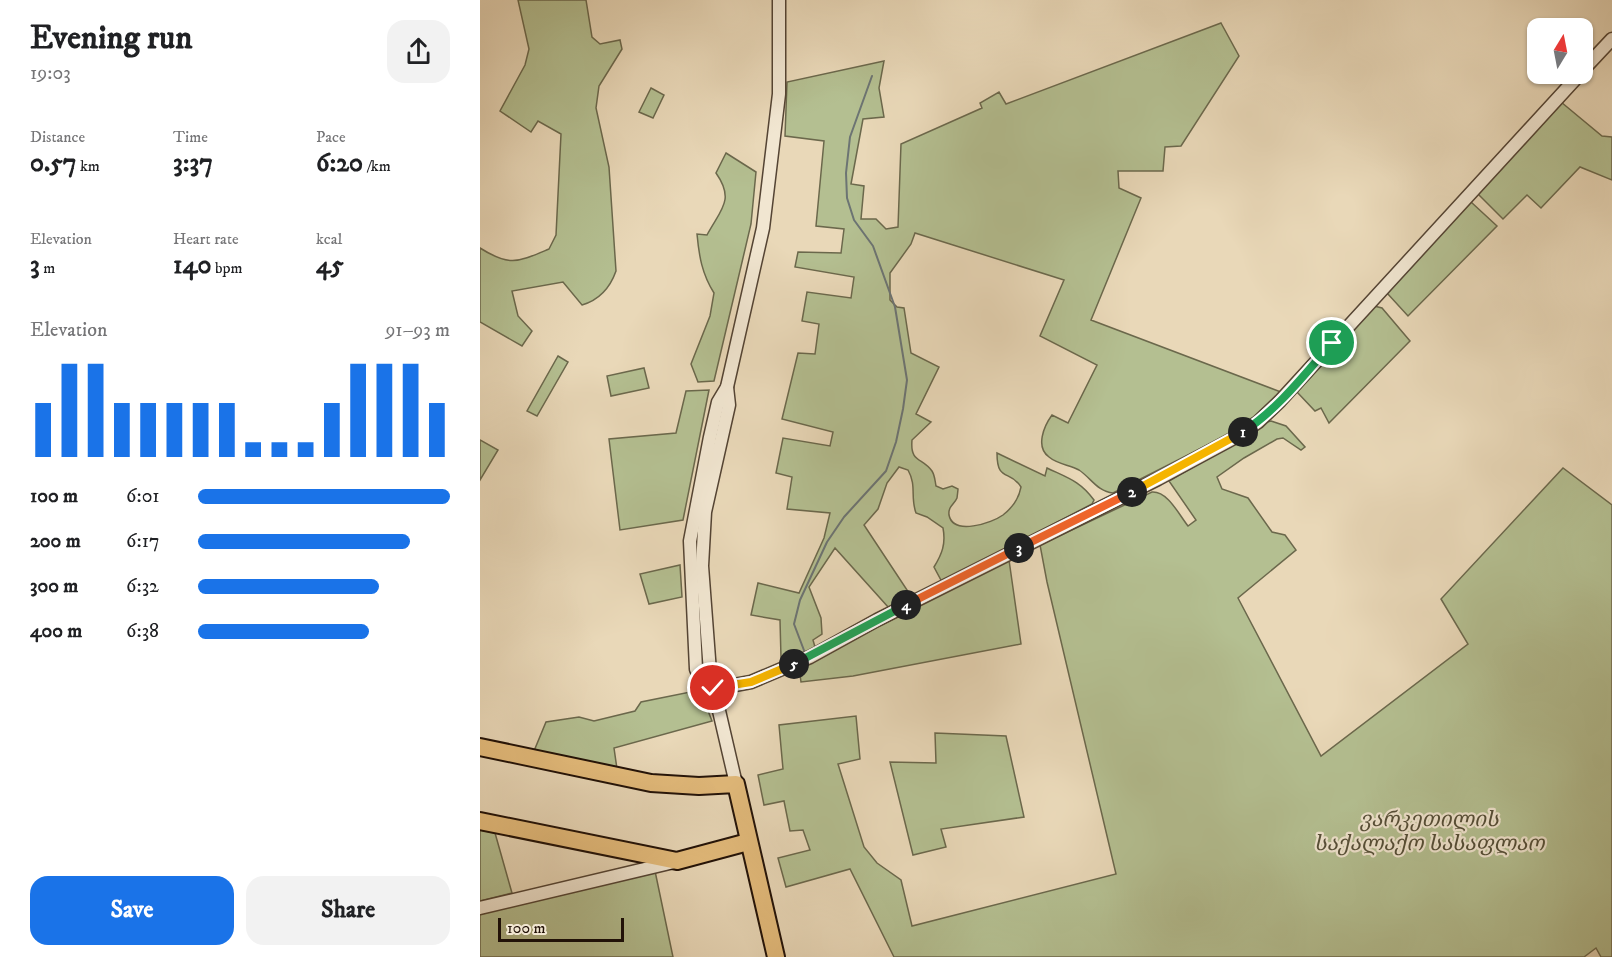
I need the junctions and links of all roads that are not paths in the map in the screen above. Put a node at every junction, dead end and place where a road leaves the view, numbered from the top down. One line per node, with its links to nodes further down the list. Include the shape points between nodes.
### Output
1 (779, 0): 5 (street, via 779,94 763,228 727,387 729,405 705,512 705,616)
2 (1612, 39): 3 (street)
3 (1593, 59)
4 (1570, 84): 5 (street, via 1258,422 1158,479 810,657 751,682)
5 (713, 688): 7 (street)
6 (480, 747): 7 (main road, via 651,783)
7 (736, 784): 9 (main road)
8 (480, 821): 10 (main road)
9 (748, 842): 11 (main road); 14 (main road)
10 (616, 849): 11 (main road); 12 (street, via 623,854 626,866)
11 (677, 861): 12 (street)
12 (612, 876): 13 (street)
13 (480, 908)
14 (776, 957)

